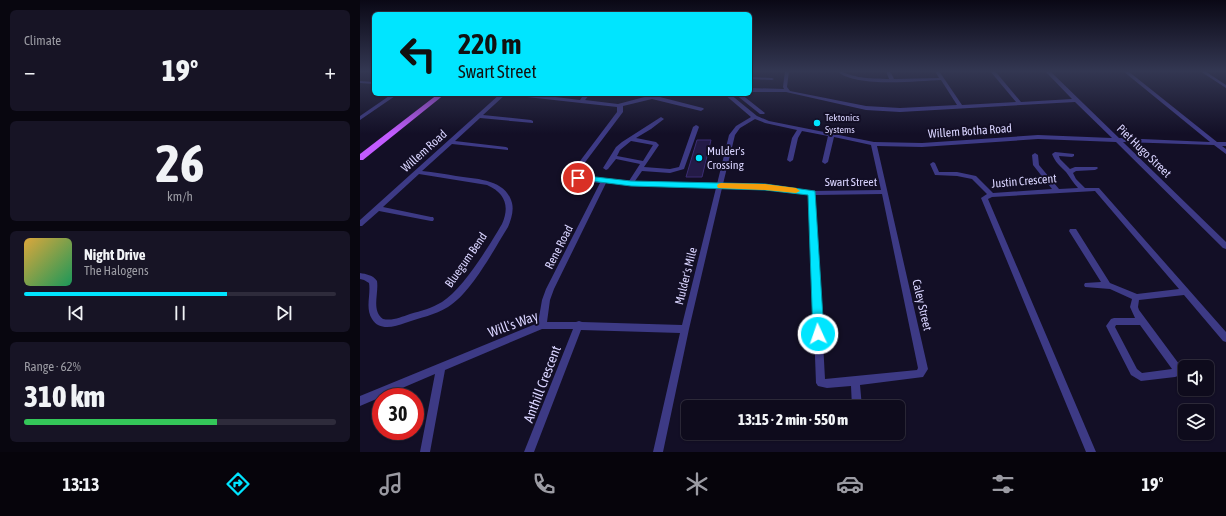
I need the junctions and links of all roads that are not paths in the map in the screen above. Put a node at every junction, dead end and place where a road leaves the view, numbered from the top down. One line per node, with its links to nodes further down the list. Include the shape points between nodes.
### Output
1 (793, 92): 17 (street, via 878,109)
2 (951, 92): 17 (street)
3 (1010, 92): 15 (street)
4 (1068, 92): 13 (street, Piet Hugo Street)
5 (1151, 92): 33 (street)
6 (392, 96): 20 (street)
7 (439, 96): 40 (main road)
8 (502, 96): 21 (street, Willem Road)
9 (536, 96): 14 (street)
10 (586, 96): 14 (street)
11 (729, 96): 22 (street, Willem Botha Road)
12 (741, 96): 19 (street)
13 (1076, 100): 15 (street); 30 (street, Piet Hugo Street)
14 (582, 101): 16 (street)
15 (1019, 102): 17 (street)
16 (620, 105): 18 (street, via 648,97); 50 (street, Swart Street, via 620,112 576,172 579,178)
17 (960, 106)
18 (701, 109)
19 (762, 112)
20 (363, 113): 23 (street)
21 (479, 116): 25 (street); 31 (street, Willem Road)
22 (755, 117): 27 (street, Willem Botha Road); 52 (street, Mulder's Mile, via 733,132)
23 (360, 118)
24 (661, 119): 29 (street)
25 (531, 122)
26 (696, 127): 47 (street, via 682,168 670,171)
27 (800, 130): 28 (street, Willem Botha Road); 41 (street, via 795,138)
28 (831, 136): 32 (street, Willem Botha Road); 42 (street)
29 (632, 139): 39 (street, via 623,143); 43 (street, via 656,144)
30 (1118, 140): 32 (street, Willem Botha Road, via 1038,137 922,145); 33 (street, Willem Botha Road); 62 (street, Piet Hugo Street)
31 (450, 142): 35 (street); 48 (street, Willem Road)
32 (874, 144): 55 (street, Caley Street)
33 (1216, 144): 34 (street, Willem Botha Road); 36 (street)
34 (1226, 144)
35 (506, 149)
36 (1226, 152)
37 (1072, 154): 49 (street, via 1055,154 1057,160)
38 (1035, 155): 54 (street, via 1036,165)
39 (614, 157): 43 (street); 45 (street)
40 (360, 158)
41 (790, 160)
42 (825, 162)
43 (645, 163): 47 (street)
44 (933, 164): 57 (street, via 937,174 957,174 976,178)
45 (606, 168)
46 (1095, 168): 49 (street, via 1075,169)
47 (640, 169): 51 (street)
48 (417, 172): 58 (street, Willem Road); 63 (street, Bluegum Bend, via 495,185 504,192 508,201 508,216 504,226 458,295 437,309 395,323 383,323 374,316 374,284 371,279)
49 (1070, 172): 53 (street)
50 (604, 181): 51 (street, Swart Street); 69 (street, Rene Road, via 550,289)
51 (631, 183): 52 (street, Swart Street)
52 (720, 186): 56 (street, Swart Street, via 765,187); 71 (street, Mulder's Mile)
53 (1083, 189): 54 (street, Justin Crescent); 66 (street, Justin Crescent, via 1099,190)
54 (1057, 190): 57 (street, Justin Crescent)
55 (884, 192): 56 (street, Swart Street); 74 (street, Caley Street, via 924,368 916,375)
56 (812, 193): 74 (street, Caley Street, via 822,383)
57 (991, 195): 80 (street, Justin Crescent, via 984,198 985,204)
58 (378, 208): 59 (street); 60 (street, Willem Road)
59 (431, 219)
60 (360, 224)
61 (1072, 231): 65 (street)
62 (1226, 246)
63 (360, 276)
64 (1088, 285): 65 (street)
65 (1107, 285): 67 (street)
66 (1186, 292): 67 (street); 72 (street, Justin Crescent)
67 (1136, 297): 68 (street, via 1134,307)
68 (1142, 321): 68 (street, via 1114,322 1110,326 1134,372 1141,377 1174,373 1177,371 1176,367)
69 (542, 325): 70 (street, Will's Way); 73 (street, Will's Way)
70 (579, 325): 71 (street, Will's Way); 78 (street, Anthill Crescent)
71 (685, 329): 79 (street, Mulder's Mile)
72 (1226, 338)
73 (441, 367): 76 (street, Will's Way); 77 (street)
74 (855, 380): 75 (street)
75 (856, 400)
76 (360, 401)
77 (425, 452)
78 (529, 452)
79 (658, 452)
80 (1091, 452)

